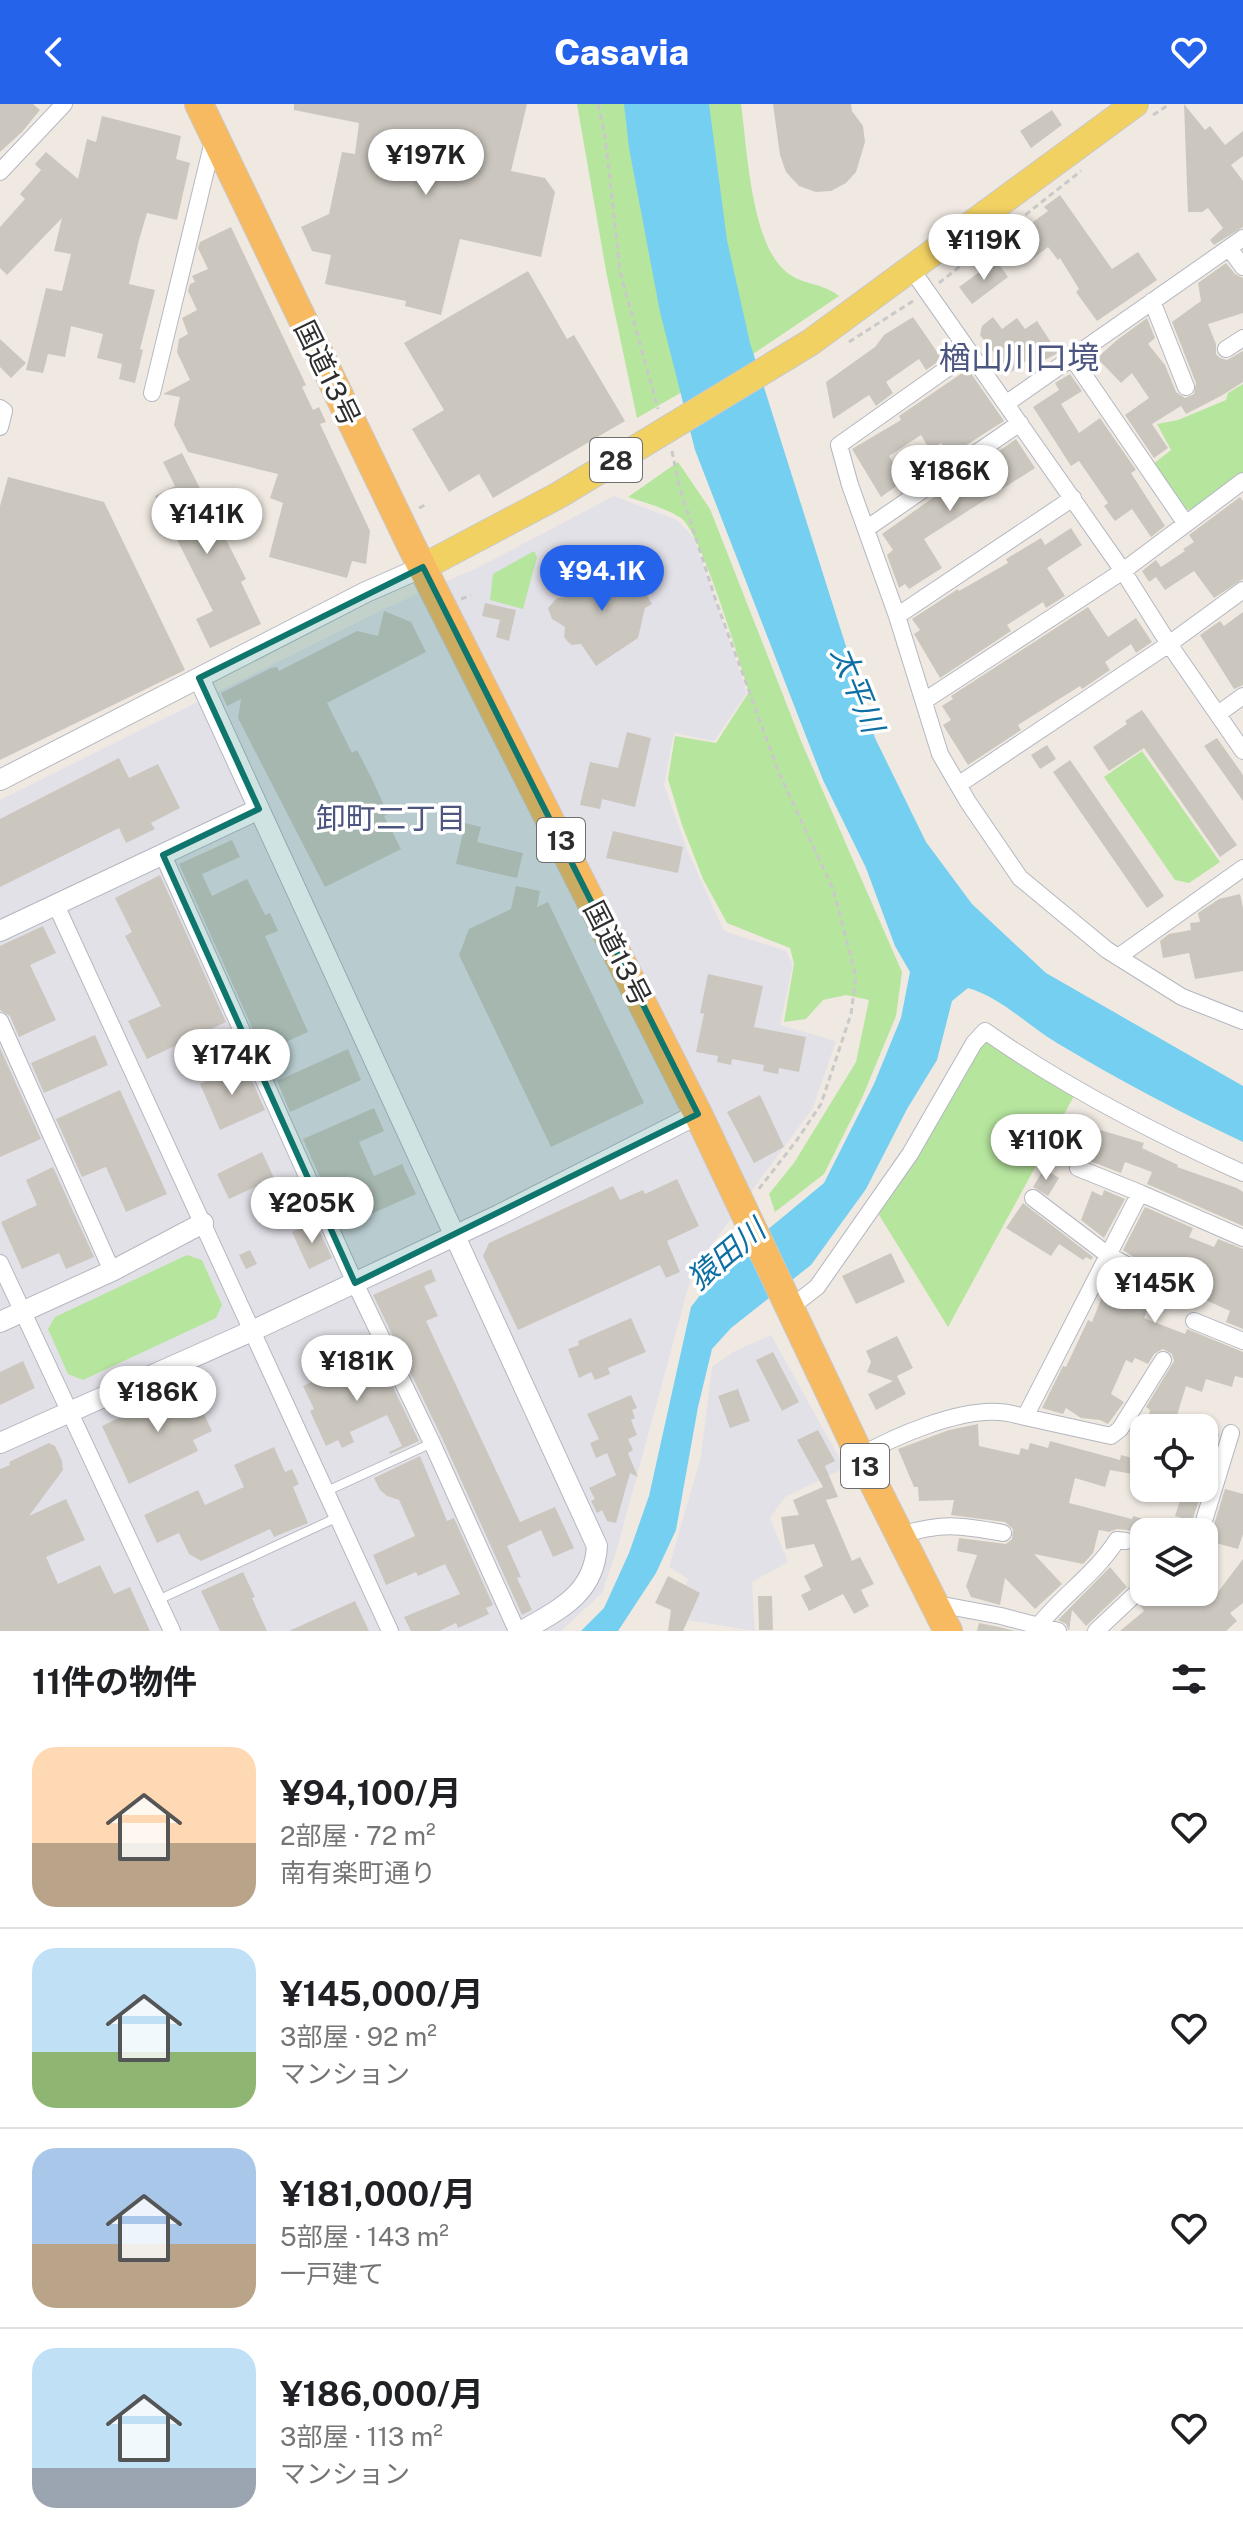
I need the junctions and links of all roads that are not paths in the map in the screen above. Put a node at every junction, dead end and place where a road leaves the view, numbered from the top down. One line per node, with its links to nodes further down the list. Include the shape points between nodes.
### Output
1 (64, 104): 5 (street)
2 (199, 104): 4 (highway, 国道13号 / 13)
3 (1140, 113): 9 (main road, 28)
4 (214, 135): 16 (street); 25 (highway, 国道13号 / 13)
5 (0, 172)
6 (1243, 238): 7 (street)
7 (1229, 248): 8 (street); 10 (street)
8 (1243, 267)
9 (912, 270): 13 (street); 25 (main road, 28, via 811,342 670,428)
10 (1152, 301): 14 (street); 15 (street)
11 (1243, 338): 12 (street)
12 (1226, 349)
13 (969, 353): 17 (street); 24 (street, via 839,445)
14 (1071, 356): 17 (street); 23 (street)
15 (1186, 387)
16 (152, 393)
17 (1007, 403): 19 (street)
18 (0, 408): 20 (street)
19 (1020, 423): 22 (street); 24 (street)
20 (0, 427)
21 (1243, 481): 23 (street)
22 (1073, 498): 26 (street); 28 (street)
23 (1186, 524): 26 (street)
24 (866, 529): 28 (street)
25 (423, 567): 30 (street); 45 (highway, 国道13号 / 13)
26 (1123, 571): 29 (street); 32 (street)
27 (1243, 590): 29 (street)
28 (897, 616): 32 (street)
29 (1169, 644): 33 (street); 36 (street)
30 (199, 678): 35 (street); 37 (street)
31 (1243, 696): 33 (street)
32 (924, 701): 36 (street, via 940,754)
33 (1218, 714): 34 (street)
34 (1243, 751)
35 (0, 780)
36 (958, 785): 42 (street, via 1020,878)
37 (259, 809): 38 (street); 51 (street)
38 (163, 855): 40 (street); 57 (street)
39 (1243, 868): 42 (street)
40 (56, 905): 41 (street); 50 (street)
41 (0, 931)
42 (1118, 957): 44 (street, via 1182,997)
43 (0, 1021): 56 (street)
44 (1243, 1021)
45 (698, 1114): 51 (street); 58 (highway, 国道13号 / 13)
46 (1078, 1168): 48 (street)
47 (1243, 1173): 58 (street, via 1143,1125 985,1031 910,1154 817,1287)
48 (1140, 1193): 52 (street); 53 (street)
49 (1033, 1198): 53 (street)
50 (203, 1223): 56 (street); 62 (street)
51 (456, 1235): 57 (street); 83 (street, via 597,1546 596,1565 581,1592)
52 (1243, 1238)
53 (1108, 1255): 55 (street); 66 (street)
54 (0, 1263): 59 (street)
55 (1134, 1269)
56 (112, 1271): 59 (street)
57 (355, 1283): 62 (street); 69 (street)
58 (788, 1303): 70 (highway, 国道13号 / 13)
59 (22, 1312): 61 (street); 65 (street)
60 (1194, 1321): 63 (street)
61 (0, 1322)
62 (254, 1330): 65 (street); 71 (street)
63 (1243, 1341)
64 (1163, 1360): 66 (street, via 1111,1436)
65 (71, 1411): 68 (street); 78 (street)
66 (1025, 1417): 70 (street, via 998,1412 946,1420 890,1439)
67 (1231, 1433): 73 (street)
68 (0, 1443)
69 (432, 1443): 71 (lane); 83 (street)
70 (860, 1456): 75 (highway, 国道13号 / 13)
71 (327, 1491): 72 (street)
72 (339, 1517): 78 (lane); 82 (street)
73 (1205, 1518)
74 (1003, 1533): 75 (street, via 929,1526)
75 (898, 1536): 79 (highway, 国道13号 / 13)
76 (1126, 1541): 80 (street, via 1117,1540)
77 (1130, 1599): 86 (street)
78 (158, 1600): 81 (street)
79 (932, 1603): 80 (street); 84 (highway, 国道13号 / 13)
80 (1039, 1625): 85 (street)
81 (172, 1631)
82 (390, 1631)
83 (519, 1631)
84 (948, 1631)
85 (1058, 1631)
86 (1096, 1631)

